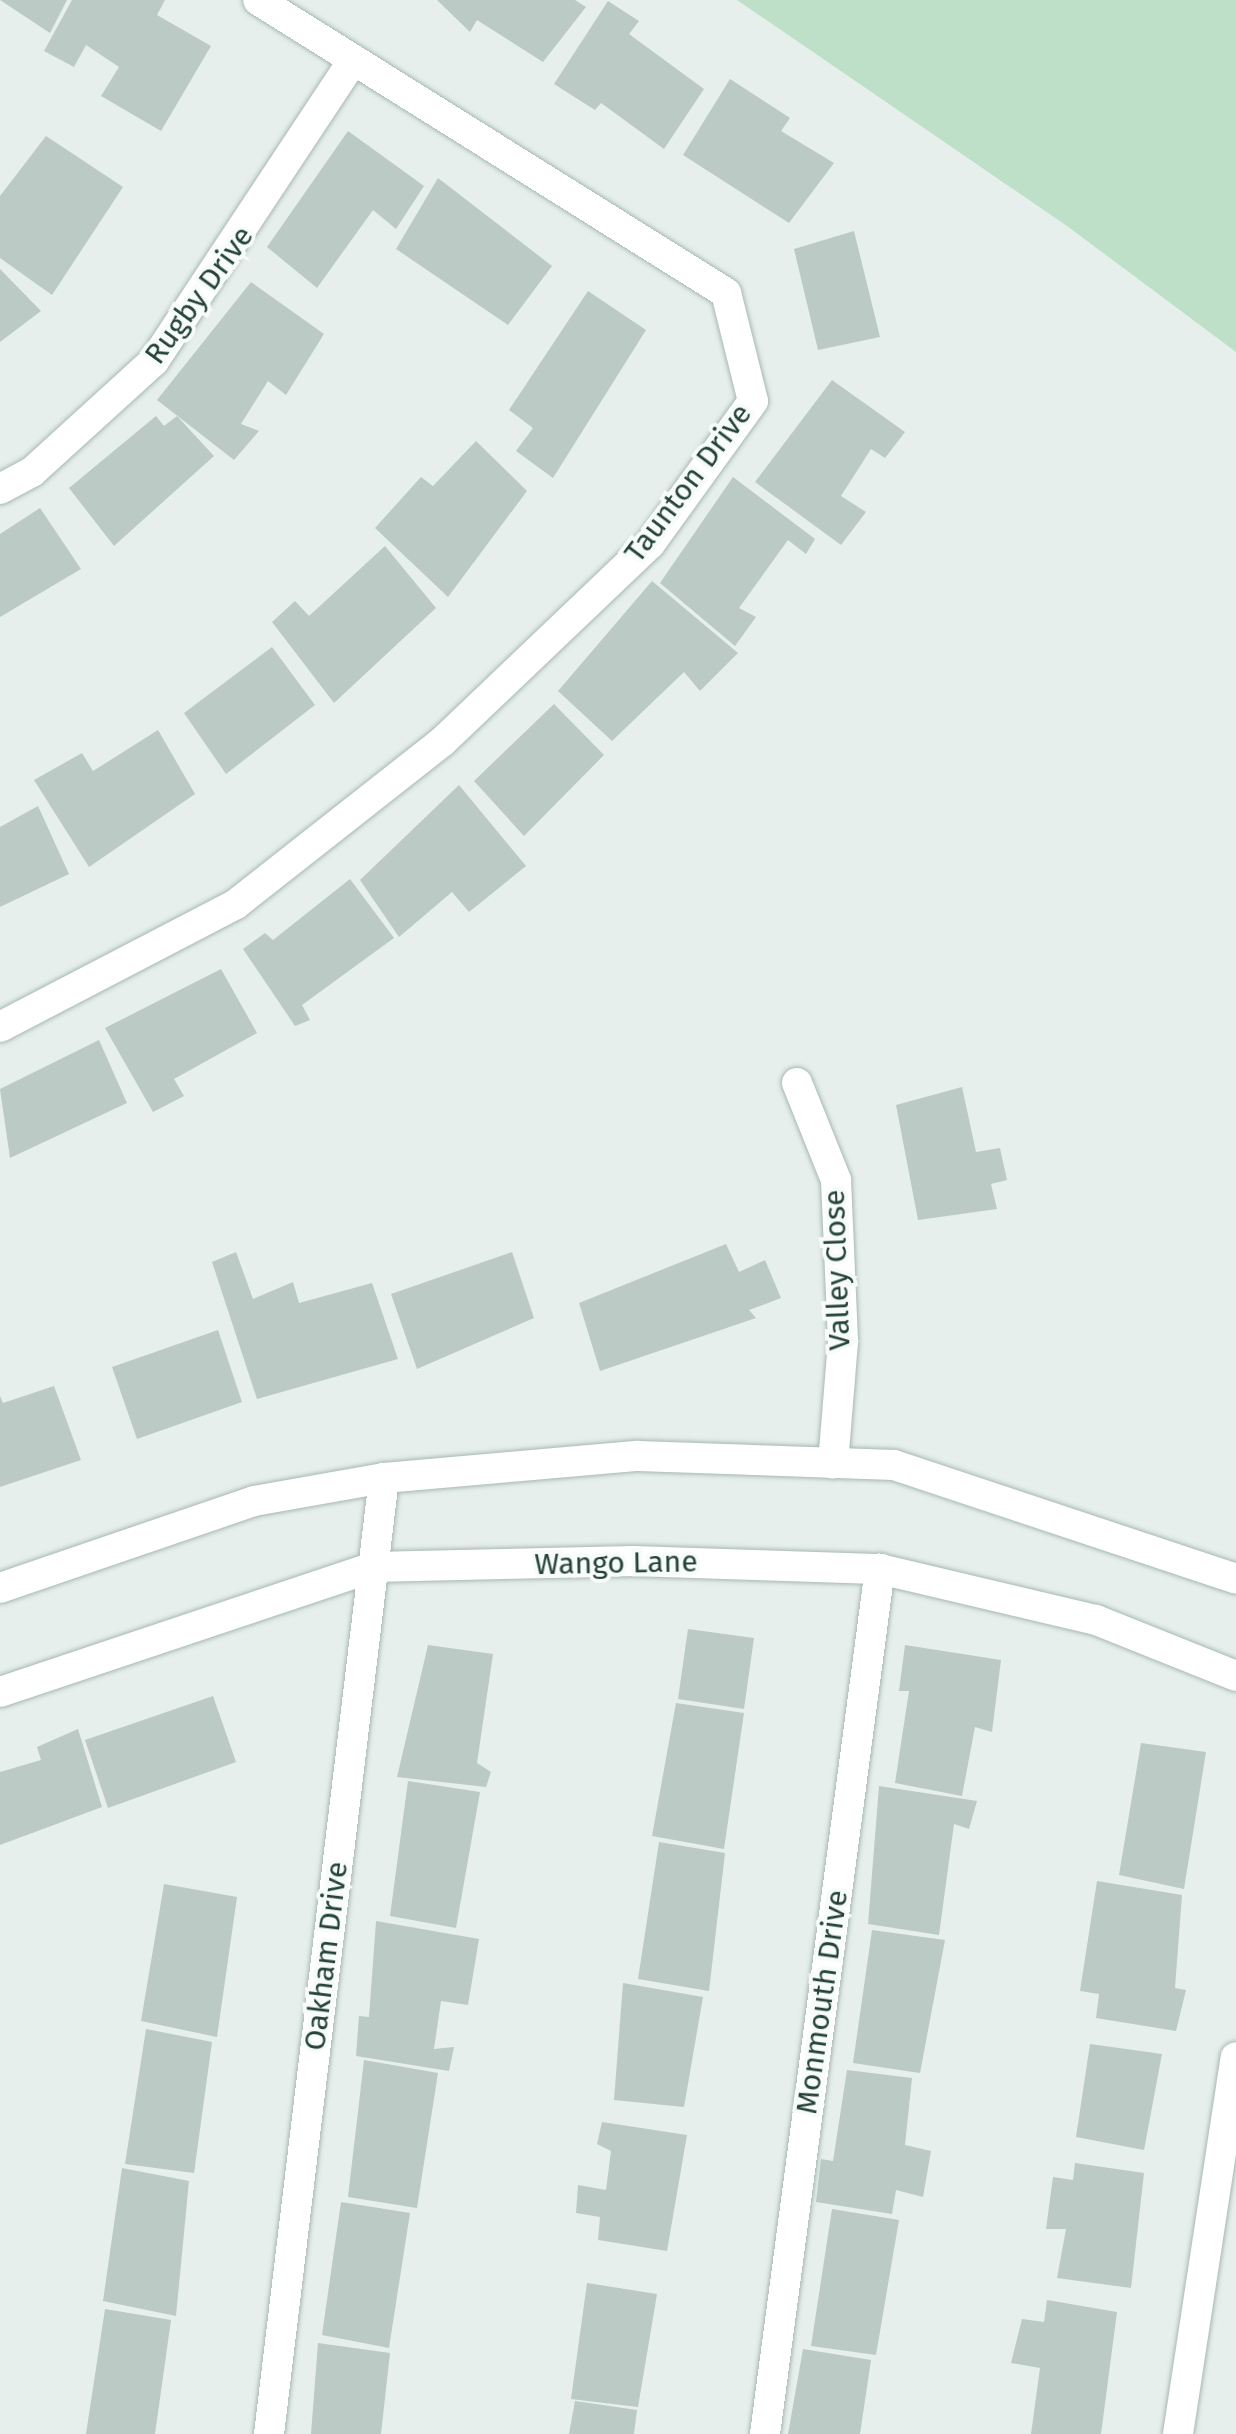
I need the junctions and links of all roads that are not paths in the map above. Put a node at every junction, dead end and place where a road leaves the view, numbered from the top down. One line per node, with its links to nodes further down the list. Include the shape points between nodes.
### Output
1 (258, 0): 2 (street, Taunton Drive)
2 (352, 60): 3 (street, Rugby Drive, via 154,360 32,472); 4 (street, Taunton Drive, via 726,293 754,401 650,544 442,742 236,904)
3 (0, 489)
4 (0, 1028)
5 (796, 1083): 6 (street, Valley Close, via 836,1180 843,1342)
6 (833, 1464): 7 (street, via 638,1456); 10 (street, via 894,1465)
7 (384, 1478): 8 (street, Oakham Drive); 11 (street, via 254,1502)
8 (373, 1568): 9 (street, Wango Lane, via 652,1561); 13 (street, Wango Lane); 15 (street, Oakham Drive)
9 (880, 1569): 12 (street, Wango Lane, via 1096,1620); 16 (street, Monmouth Drive)
10 (1236, 1579)
11 (0, 1588)
12 (1236, 1676)
13 (0, 1692)
14 (1236, 2058): 17 (street)
15 (269, 2434)
16 (765, 2434)
17 (1178, 2434)

